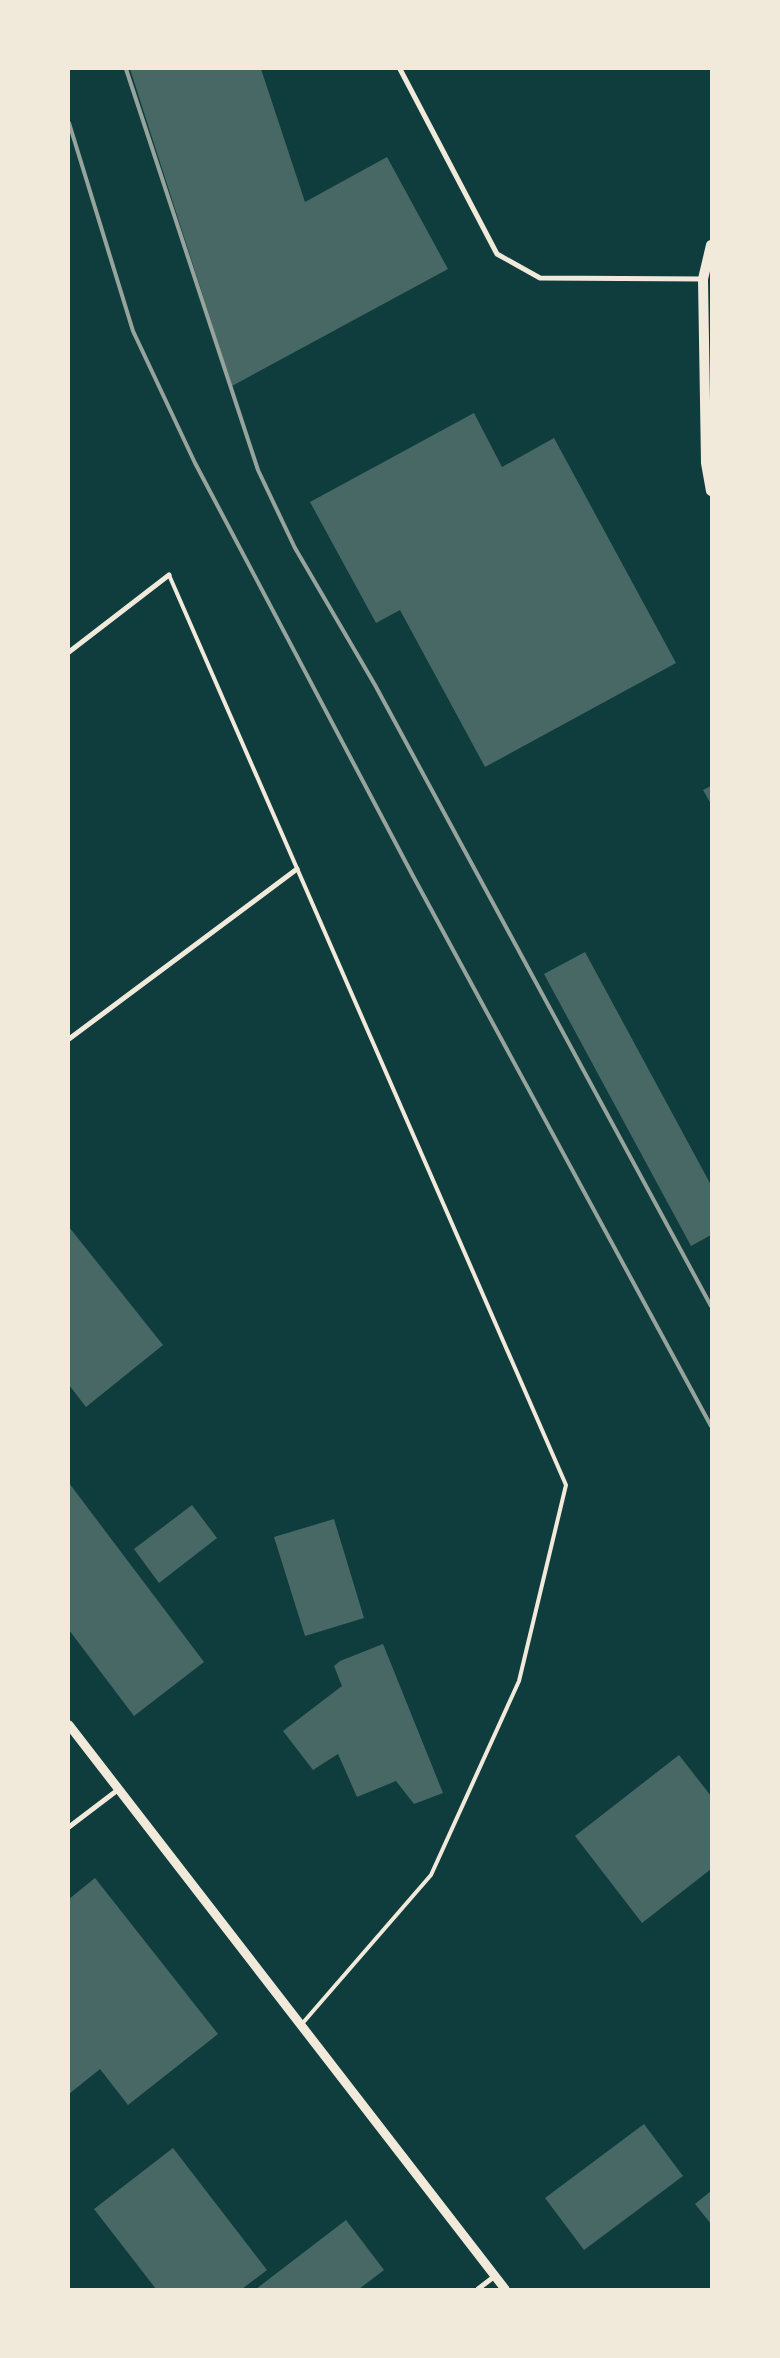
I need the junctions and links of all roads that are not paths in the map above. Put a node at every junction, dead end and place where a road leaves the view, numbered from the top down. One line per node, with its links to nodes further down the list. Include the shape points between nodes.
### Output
1 (400, 69): 3 (street, via 497,254 540,278)
2 (711, 245): 3 (main road)
3 (703, 279): 4 (main road, via 706,463)
4 (711, 492)
5 (169, 575): 6 (street); 7 (lane)
6 (69, 652)
7 (297, 868): 8 (street); 12 (lane, via 566,1485 519,1681 431,1875)
8 (69, 1039)
9 (69, 1725): 10 (street)
10 (119, 1789): 11 (street); 12 (street)
11 (69, 1827)
12 (301, 2025): 13 (street)
13 (495, 2276): 14 (street); 15 (street)
14 (478, 2289)
15 (505, 2289)

